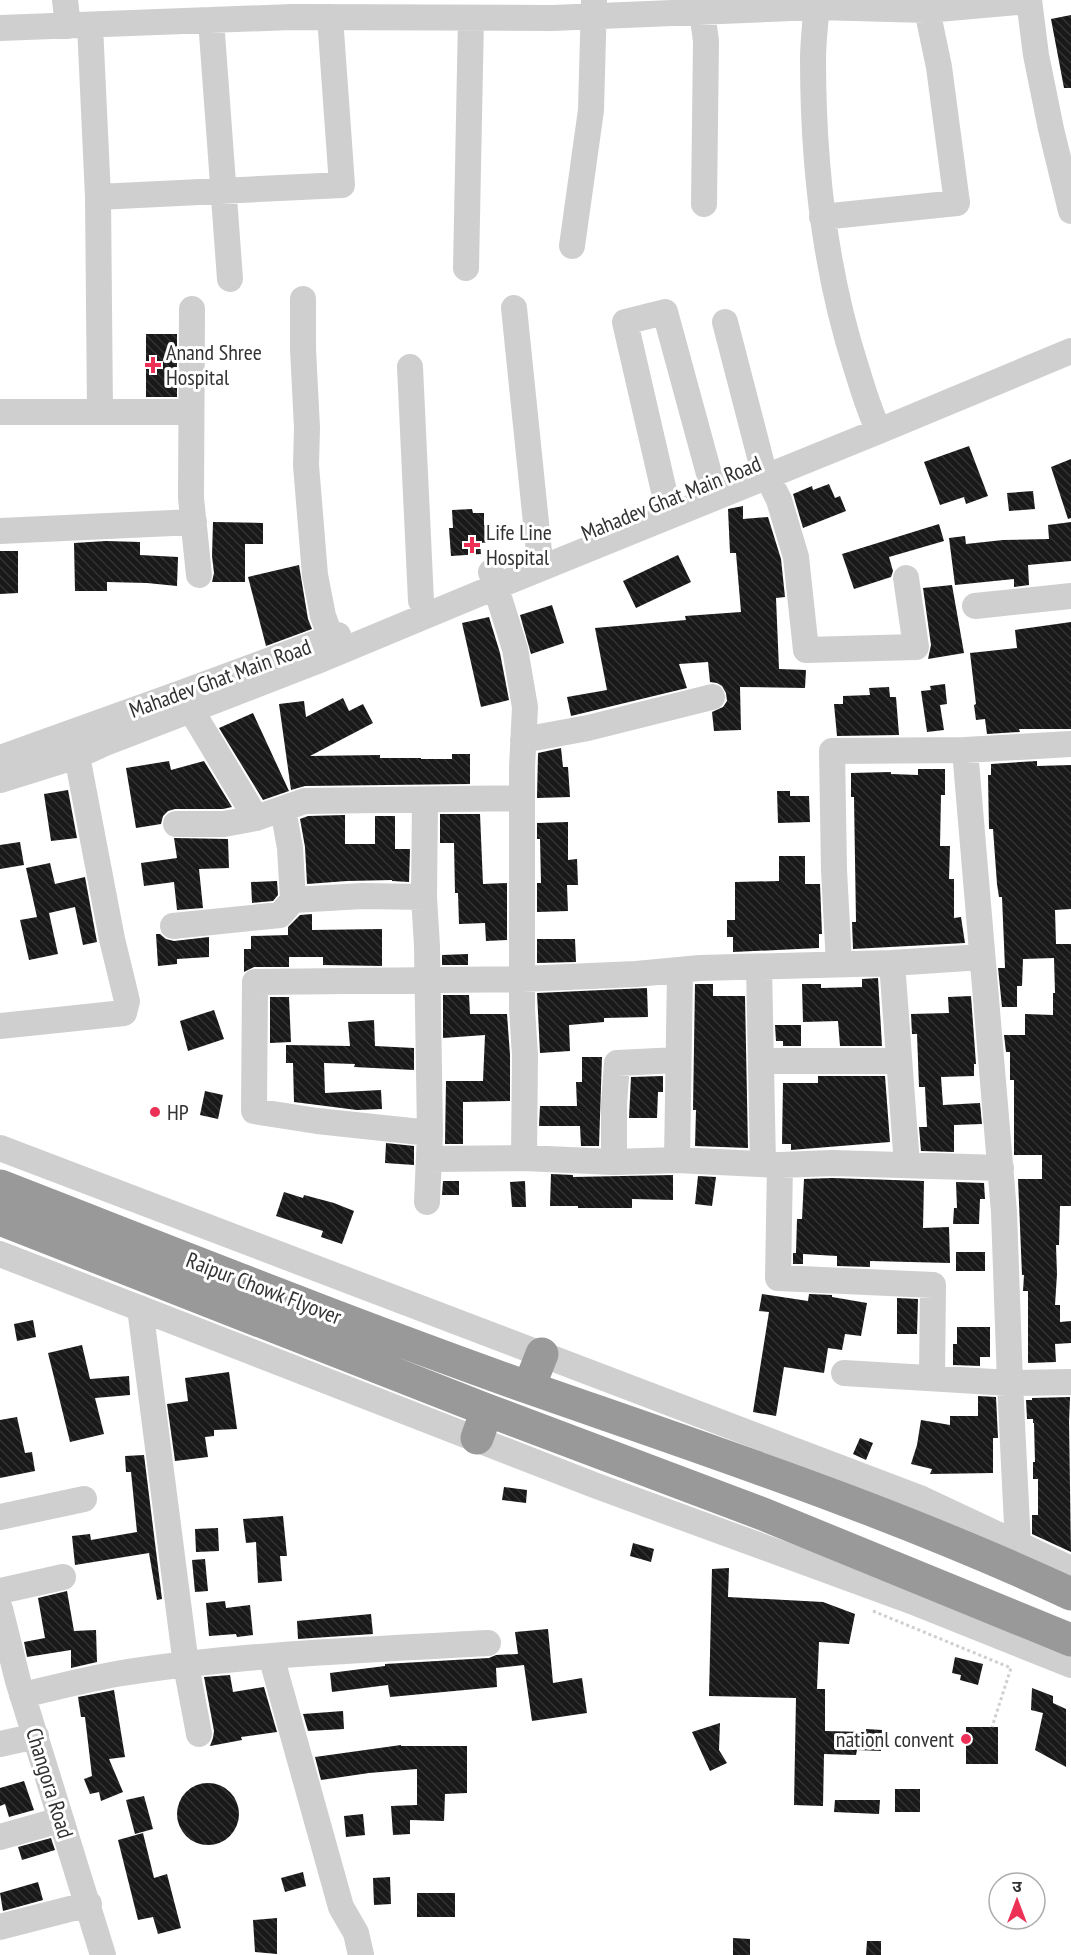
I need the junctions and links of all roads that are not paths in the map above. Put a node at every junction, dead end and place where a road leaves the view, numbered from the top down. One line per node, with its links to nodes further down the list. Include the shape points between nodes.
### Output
1 (64, 0): 15 (street)
2 (1029, 1): 5 (street); 20 (street, via 1038,66)
3 (817, 3): 4 (street); 5 (street); 21 (street, via 813,58)
4 (755, 4): 12 (street)
5 (926, 5): 21 (street, via 939,67 957,203)
6 (594, 8): 9 (street); 12 (street); 22 (street, via 591,110)
7 (247, 9): 11 (street); 14 (street)
8 (419, 9): 11 (street); 13 (street)
9 (500, 9): 13 (street)
10 (146, 11): 14 (street); 15 (street)
11 (340, 11): 17 (street, via 342,185)
12 (702, 12): 19 (street, via 706,41)
13 (471, 18): 23 (street)
14 (211, 20): 17 (street)
15 (79, 25): 16 (street); 18 (street)
16 (0, 28)
17 (224, 191): 18 (street); 24 (street)
18 (98, 197): 33 (street)
19 (704, 204)
20 (1071, 211)
21 (822, 217): 35 (street, via 843,328)
22 (572, 246)
23 (466, 268)
24 (230, 279)
25 (303, 299): 48 (street, via 307,477 318,594)
26 (514, 308): 41 (street)
27 (192, 309): 34 (street)
28 (725, 322): 36 (street)
29 (1071, 334): 35 (street, Mahadev Ghat Main Road)
30 (1071, 351): 35 (street)
31 (410, 367): 46 (street)
32 (0, 412): 33 (street)
33 (100, 412): 34 (street)
34 (192, 412): 39 (street)
35 (875, 423): 36 (street, Mahadev Ghat Main Road)
36 (764, 469): 37 (street, Mahadev Ghat Main Road); 43 (street, via 779,500 796,557 806,650 916,647); 44 (street)
37 (711, 481): 38 (street, Mahadev Ghat Main Road); 38 (street, via 665,312 625,322)
38 (666, 500): 41 (street, Mahadev Ghat Main Road)
39 (194, 522): 40 (street); 42 (street)
40 (0, 531)
41 (539, 552): 44 (street, Mahadev Ghat Main Road)
42 (200, 575)
43 (906, 578)
44 (492, 579): 46 (street, Mahadev Ghat Main Road); 48 (street); 51 (street, via 515,649 525,706)
45 (1071, 596): 47 (street)
46 (421, 600): 48 (street, Mahadev Ghat Main Road)
47 (975, 606)
48 (334, 645): 50 (street, Mahadev Ghat Main Road)
49 (712, 697): 51 (street)
50 (188, 701): 54 (street); 55 (street, Mahadev Ghat Main Road); 60 (street)
51 (523, 740): 57 (street)
52 (1071, 744): 53 (street)
53 (965, 750): 65 (street); 67 (street, via 832,751)
54 (77, 756): 56 (street); 72 (street, via 111,939 127,1001 124,1013)
55 (0, 758)
56 (0, 780)
57 (522, 798): 58 (street); 70 (street)
58 (425, 800): 59 (street, via 305,801); 62 (street)
59 (284, 809): 60 (street); 63 (street)
60 (256, 818): 61 (street, via 224,824)
61 (176, 824)
62 (424, 897): 63 (street); 71 (street)
63 (293, 900): 64 (street, via 280,915)
64 (173, 926)
65 (982, 957): 66 (street); 84 (street)
66 (892, 963): 67 (street); 75 (street)
67 (839, 964): 68 (street)
68 (759, 967): 69 (street); 74 (street)
69 (680, 971): 70 (street); 73 (street)
70 (522, 979): 71 (street); 78 (street)
71 (428, 981): 76 (street); 76 (street, via 255,982 254,1112)
72 (0, 1026)
73 (678, 1060): 80 (street); 81 (street, via 617,1063)
74 (762, 1061): 75 (street); 82 (street)
75 (899, 1061): 83 (street)
76 (430, 1133): 79 (street)
77 (0, 1148): 91 (street)
78 (525, 1158): 79 (street); 81 (street)
79 (429, 1159): 86 (street)
80 (677, 1160): 81 (street); 82 (street)
81 (614, 1162)
82 (772, 1164): 83 (street); 93 (street, via 778,1278 933,1286)
83 (906, 1165): 84 (street)
84 (1001, 1168): 95 (street)
85 (0, 1186): 90 (highway, Raipur Chowk Flyover)
86 (427, 1202)
87 (0, 1219): 90 (highway, Raipur Chowk Flyover)
88 (0, 1254): 89 (street)
89 (140, 1308): 97 (street); 109 (street)
90 (301, 1320): 96 (highway, Raipur Chowk Flyover); 97 (highway, Raipur Chowk Flyover)
91 (542, 1354): 96 (highway); 100 (street, via 922,1499)
92 (844, 1373): 93 (street)
93 (932, 1378): 95 (street)
94 (1071, 1382): 95 (street)
95 (1010, 1383): 100 (street)
96 (529, 1387): 100 (highway, Raipur Chowk Flyover)
97 (482, 1424): 106 (highway, Raipur Chowk Flyover, via 763,1514); 110 (street, via 594,1485 910,1601)
98 (84, 1499): 99 (street)
99 (0, 1516)
100 (1017, 1557): 101 (street); 104 (highway, Raipur Chowk Flyover)
101 (1071, 1569)
102 (63, 1577): 103 (street)
103 (0, 1591)
104 (1071, 1594)
105 (0, 1609): 111 (street, Changora Road)
106 (1071, 1640)
107 (489, 1643): 108 (street)
108 (271, 1656): 109 (street); 120 (street, via 340,1907 356,1933)
109 (186, 1665): 111 (street, via 116,1674); 112 (street)
110 (1071, 1665)
111 (22, 1695): 113 (street, Changora Road)
112 (199, 1734)
113 (36, 1736): 114 (street); 115 (street, Changora Road)
114 (0, 1744)
115 (60, 1820): 116 (street); 117 (street, Changora Road)
116 (0, 1837)
117 (89, 1904): 118 (street); 119 (street, Changora Road)
118 (0, 1927)
119 (103, 1955)
120 (361, 1955)

